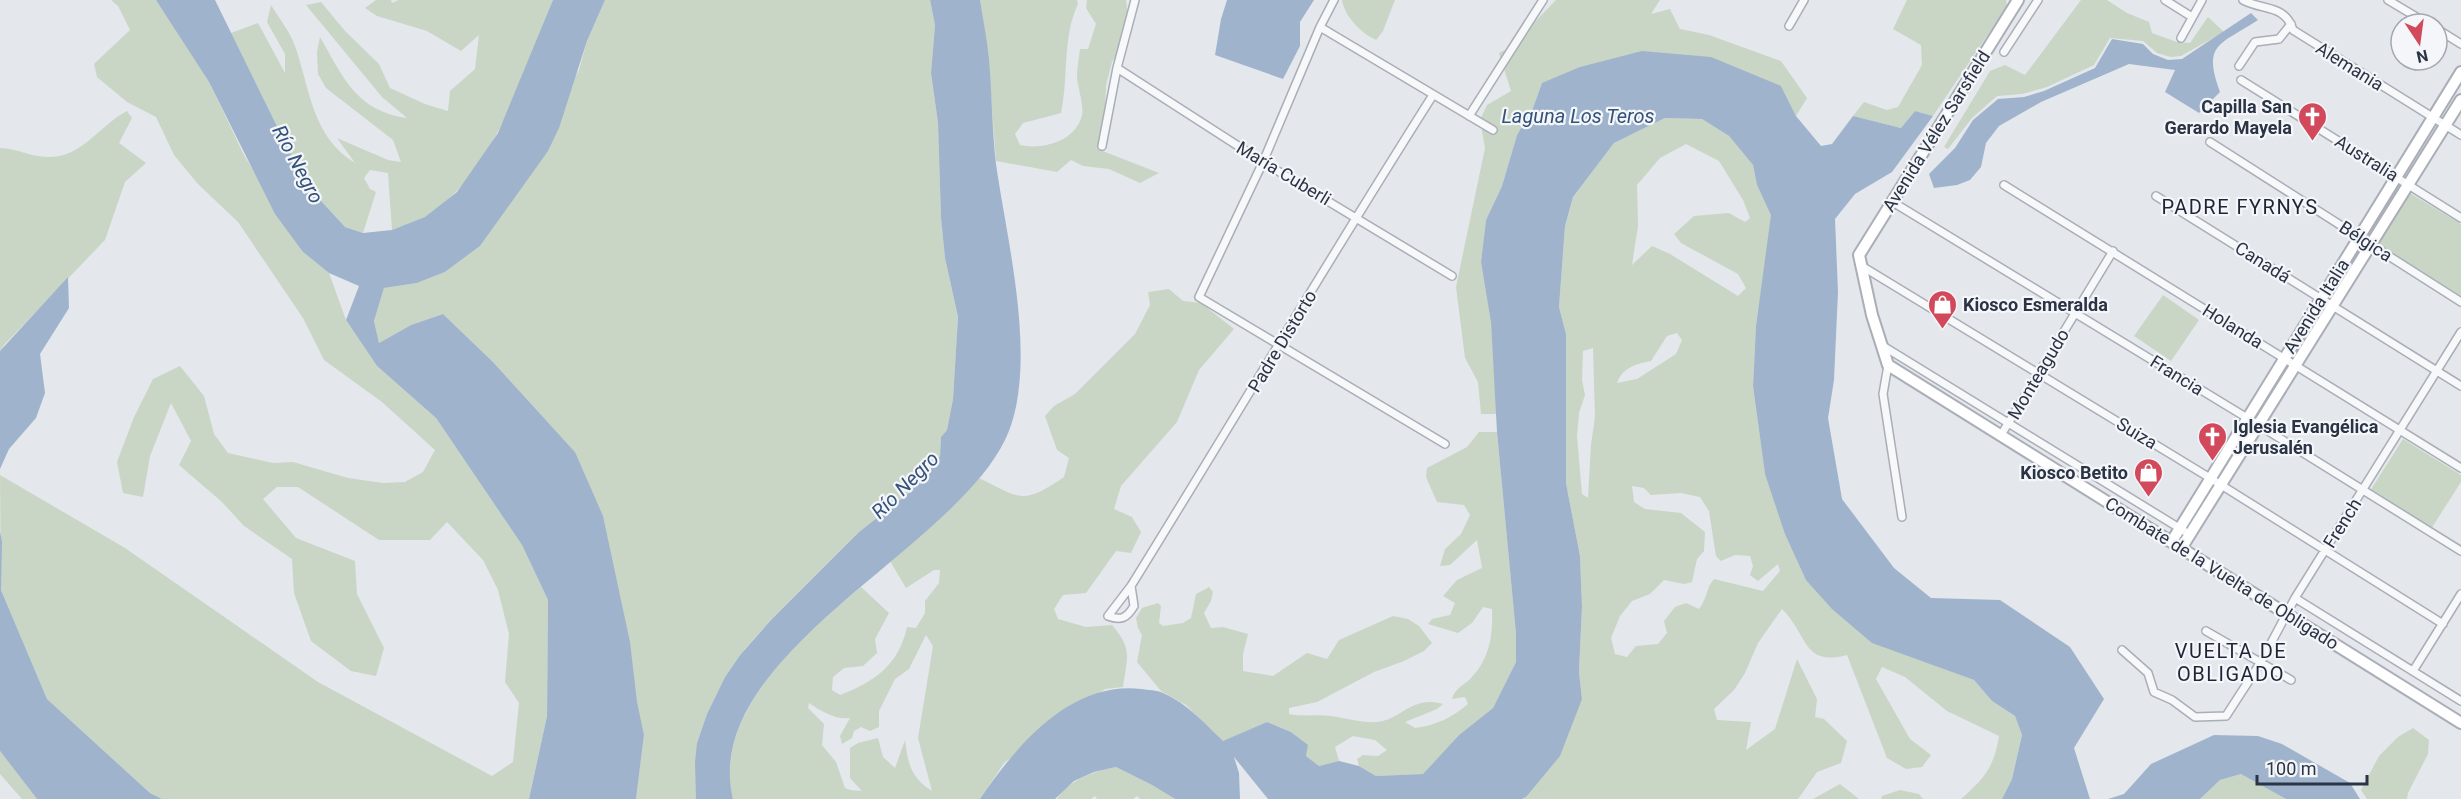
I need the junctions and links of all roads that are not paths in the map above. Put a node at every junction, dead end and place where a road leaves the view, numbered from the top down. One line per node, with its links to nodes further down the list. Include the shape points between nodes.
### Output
1 (1135, 0): 19 (street)
2 (1334, 0): 15 (street)
3 (1543, 0): 24 (street)
4 (1804, 0): 14 (street)
5 (2018, 0): 36 (main road, Avenida Vélez Sarsfield)
6 (2038, 0): 17 (street, Avenida Vélez Sarsfield)
7 (2165, 0): 12 (street)
8 (2202, 0): 12 (street)
9 (2243, 0): 13 (street, Alemania, via 2282,13)
10 (2388, 0): 11 (street)
11 (2408, 12)
12 (2192, 17): 16 (street)
13 (2291, 24): 18 (street, via 2279,39 2255,42); 25 (street, Alemania, via 2293,30)
14 (1789, 26)
15 (1320, 27): 22 (street); 31 (street)
16 (2181, 38)
17 (2004, 52)
18 (2239, 66)
19 (1117, 68): 30 (street); 31 (street, María Cuberli)
20 (2461, 72): 25 (main road, Avenida Italia)
21 (2241, 80): 32 (street, Australia)
22 (1434, 95): 24 (street); 37 (street, Padre Distorto)
23 (2461, 100): 26 (main road, Avenida Italia)
24 (1469, 116): 27 (street)
25 (2432, 117): 26 (street, Alemania); 32 (main road, Avenida Italia)
26 (2446, 125): 28 (street, Alemania); 34 (main road, Avenida Italia)
27 (1493, 130)
28 (2461, 135)
29 (2210, 142): 39 (street, Bélgica)
30 (1102, 146)
31 (1263, 162): 37 (street, María Cuberli); 49 (street, via 1199,297)
32 (2396, 176): 34 (street, Australia); 39 (main road, Avenida Italia)
33 (2004, 185): 41 (street, Holanda)
34 (2408, 185): 38 (street, Australia); 40 (main road, Avenida Italia)
35 (2156, 196): 44 (street, Canadá)
36 (1891, 201): 42 (main road, Avenida Vélez Sarsfield, via 1859,255); 47 (street, Francia)
37 (1356, 217): 43 (street, María Cuberli); 49 (street, Padre Distorto)
38 (2461, 218)
39 (2359, 237): 40 (street, Bélgica); 44 (main road, Avenida Italia)
40 (2371, 245): 45 (street, Bélgica); 46 (main road, Avenida Italia)
41 (2113, 251): 47 (street, Monteagudo); 51 (street, Holanda)
42 (1860, 265): 50 (main road); 55 (street, Suiza)
43 (1452, 276)
44 (2322, 298): 46 (street, Canadá); 51 (main road, Avenida Italia)
45 (2461, 302)
46 (2332, 304): 53 (main road, Avenida Italia); 54 (street, Canadá)
47 (2075, 313): 55 (street, Monteagudo); 57 (street, Francia)
48 (2461, 332): 54 (street, French)
49 (1280, 346): 61 (street); 70 (street, Padre Distorto)
50 (1883, 346): 52 (main road); 58 (street)
51 (2284, 358): 53 (street, Holanda); 57 (main road, Avenida Italia)
52 (1888, 365): 60 (main road, Combate de la Vuelta de Obligado); 65 (street, via 1883,394)
53 (2294, 365): 57 (main road, Avenida Italia); 59 (street, Holanda)
54 (2437, 372): 56 (street, Canadá); 59 (street, French)
55 (2039, 373): 58 (street, Monteagudo); 63 (street, Suiza)
56 (2461, 386)
57 (2252, 421): 63 (main road, Avenida Italia); 64 (street, Francia)
58 (2008, 424): 60 (street, Monteagudo); 66 (street)
59 (2401, 430): 62 (street, Holanda); 64 (street, French)
60 (2001, 435): 67 (main road, Combate de la Vuelta de Obligado)
61 (1445, 444)
62 (2461, 468)
63 (2215, 481): 66 (main road, Avenida Italia); 68 (street, Suiza)
64 (2363, 490): 68 (street, French); 69 (street, Francia)
65 (1902, 517)
66 (2185, 531): 67 (main road, Avenida Italia)
67 (2177, 544): 73 (main road, Combate de la Vuelta de Obligado)
68 (2325, 551): 72 (street, French); 74 (street, Suiza)
69 (2461, 551)
70 (1131, 586): 70 (street, Padre Distorto, via 1115,605 1108,616 1118,620 1128,616 1134,606)
71 (2461, 594): 74 (street)
72 (2295, 598): 73 (street, French); 78 (street, Combate de la Vuelta de Obligado)
73 (2286, 613): 77 (street, French); 81 (main road, Combate de la Vuelta de Obligado)
74 (2443, 624): 78 (street)
75 (2206, 631): 77 (street)
76 (2122, 650): 77 (street, French, via 2148,673 2154,692 2195,717 2226,716)
77 (2260, 662): 79 (street)
78 (2414, 670): 80 (street, Combate de la Vuelta de Obligado)
79 (2291, 680)
80 (2461, 701)
81 (2461, 723)

